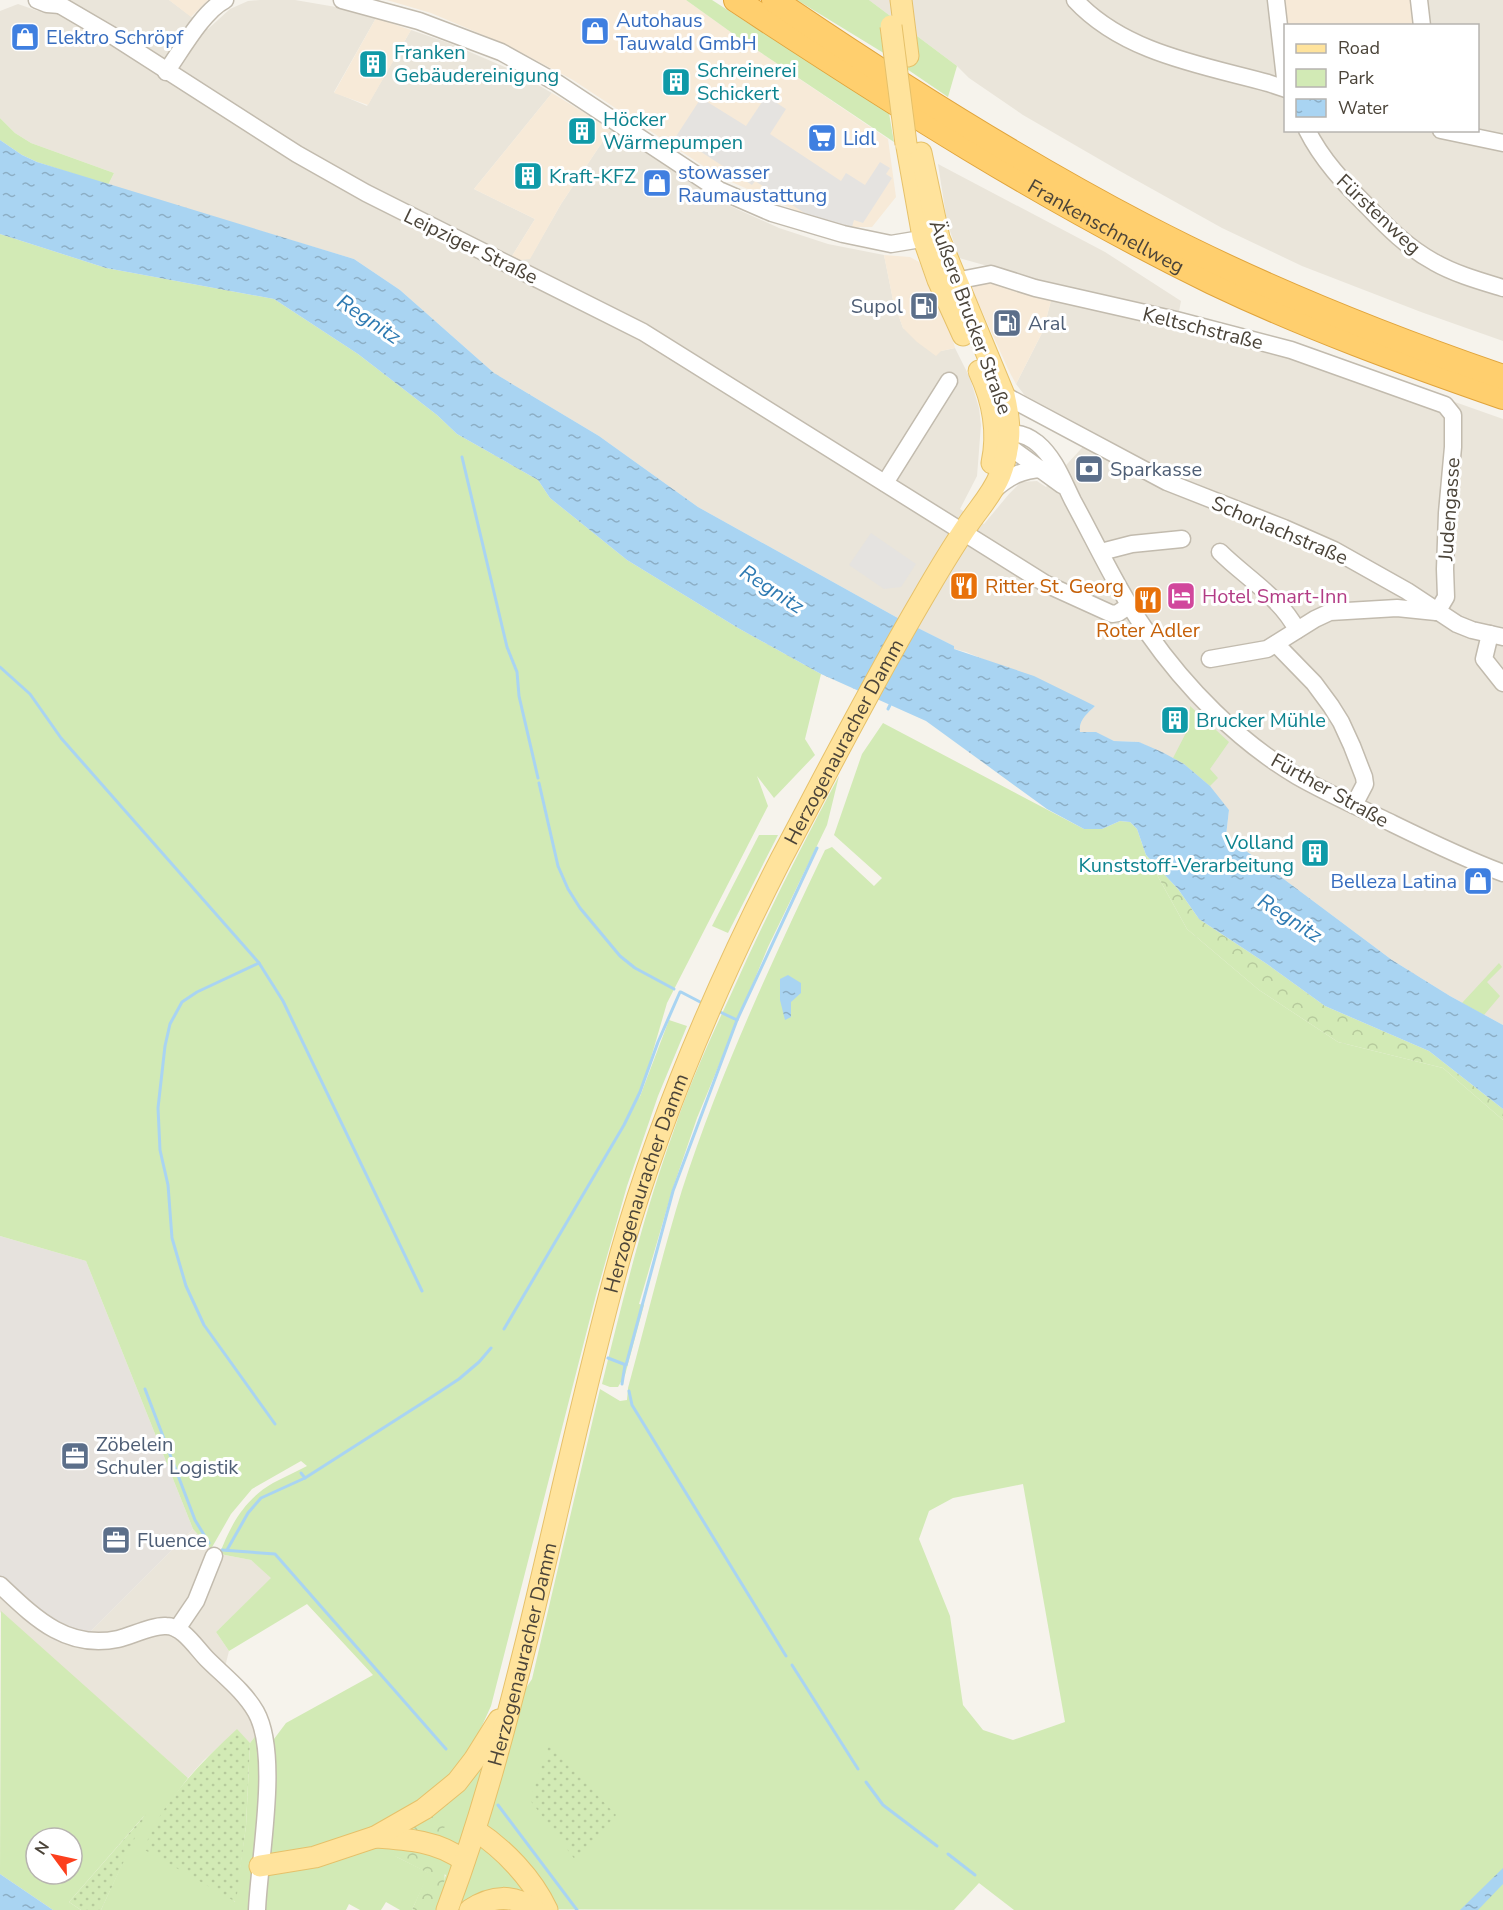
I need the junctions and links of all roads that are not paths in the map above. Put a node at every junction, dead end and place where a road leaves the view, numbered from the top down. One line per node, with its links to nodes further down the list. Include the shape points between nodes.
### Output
1 (37, 0): 11 (street, Leipziger Straße, via 47,4)
2 (225, 0): 14 (street, via 208,14)
3 (342, 0): 20 (street, via 419,21 501,52 557,83 719,190 772,213 891,244)
4 (736, 0): 26 (highway, Frankenschnellweg, via 932,126 1128,239 1275,310)
5 (774, 0): 23 (highway, Frankenschnellweg, via 940,108 1145,227 1330,312)
6 (887, 0): 19 (main road, Äußere Brucker Straße, bridge)
7 (901, 0): 19 (main road, Äußere Brucker Straße)
8 (1074, 0): 15 (street, via 1103,24 1154,52)
9 (1276, 0): 13 (street)
10 (1419, 0): 12 (street)
11 (59, 2): 14 (street, Leipziger Straße)
12 (1422, 24)
13 (1284, 70)
14 (166, 72): 30 (street, Leipziger Straße, via 366,193 643,332)
15 (1284, 87)
16 (1308, 132): 22 (street, Fürstenweg, via 1326,163 1409,246 1435,263)
17 (1451, 132): 18 (street)
18 (1503, 143)
19 (914, 148): 20 (main road, Äußere Brucker Straße, via 909,166); 21 (main road, Äußere Brucker Straße)
20 (923, 237): 28 (main road, Äußere Brucker Straße)
21 (955, 281): 25 (main road, Äußere Brucker Straße); 27 (street, Keltschstraße, via 991,274 1176,320 1291,350)
22 (1503, 288)
23 (1503, 377)
24 (949, 381): 30 (street)
25 (1004, 395): 28 (main road, Äußere Brucker Straße, via 1008,413); 39 (street, Schorlachstraße, via 1167,482 1334,550)
26 (1503, 397)
27 (1445, 405): 39 (street, Judengasse, via 1453,416 1453,447 1444,569 1446,597)
28 (1005, 438): 29 (street, Fürther Straße); 31 (main road, Äußere Brucker Straße, via 1003,466); 32 (street, Fürther Straße, via 1025,436 1039,445); 33 (main road, Herzogenauracher Damm, via 994,456)
29 (1042, 469): 31 (street, via 1017,473); 32 (street, Fürther Straße)
30 (885, 483): 34 (street, Leipziger Straße)
31 (994, 489): 33 (main road, Herzogenauracher Damm)
32 (1067, 489): 36 (street, Fürther Straße)
33 (978, 510): 34 (main road, Herzogenauracher Damm)
34 (962, 533): 38 (street, Leipziger Straße, via 1046,584 1104,612 1112,615); 50 (main road, Herzogenauracher Damm, via 866,698 742,936 657,1138 609,1300)
35 (1182, 539): 36 (street)
36 (1101, 552): 38 (street, Fürther Straße)
37 (1220, 552): 40 (street, via 1276,602)
38 (1130, 605): 45 (street, Fürther Straße, via 1170,662 1235,731 1297,776)
39 (1437, 612): 40 (street, via 1397,608 1341,610); 41 (street, Schorlachstraße, via 1457,624)
40 (1297, 630): 42 (street)
41 (1496, 636): 44 (street, Schorlachstraße, via 1484,659)
42 (1276, 644): 43 (street); 45 (street, via 1321,692 1353,746 1365,784)
43 (1210, 659)
44 (1503, 683)
45 (1354, 805): 46 (street, Fürther Straße, via 1467,860)
46 (1503, 873)
47 (214, 1556): 49 (street, via 196,1601)
48 (0, 1585): 49 (street, via 48,1626 74,1638 114,1640 163,1625)
49 (177, 1629): 54 (street, via 241,1691 260,1721 267,1774)
50 (512, 1699): 51 (main road, Herzogenauracher Damm); 52 (main road, via 456,1782 424,1809)
51 (475, 1830): 53 (main road, Herzogenauracher Damm); 59 (main road, via 514,1863)
52 (375, 1837): 53 (main road, via 434,1845); 54 (main road, via 315,1857)
53 (464, 1862): 56 (main road, Herzogenauracher Damm)
54 (260, 1866): 55 (street)
55 (256, 1910)
56 (447, 1910)
57 (470, 1910): 58 (main road, via 486,1901 506,1898)
58 (536, 1910)
59 (547, 1910)

